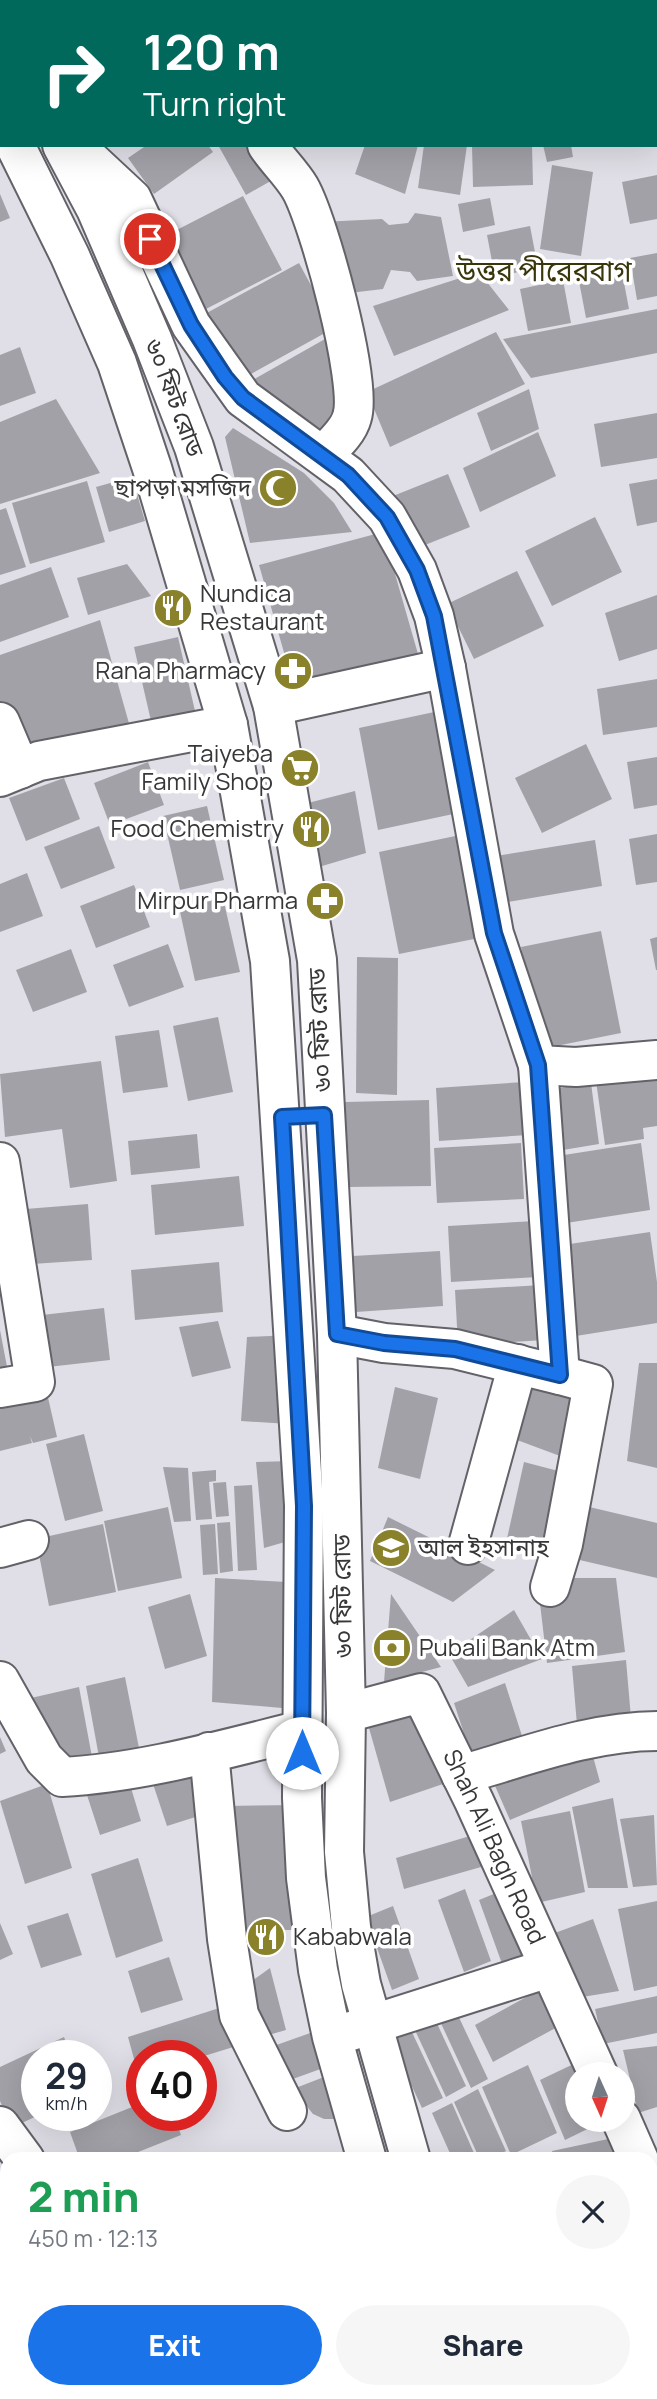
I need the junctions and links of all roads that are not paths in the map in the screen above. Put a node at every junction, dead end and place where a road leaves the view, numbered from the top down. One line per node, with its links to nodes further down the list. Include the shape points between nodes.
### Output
1 (16, 147): 9 (street, ৬০ ফিট রোড, via 117,363)
2 (63, 147): 7 (street, ৬০ ফিট রোড, via 96,209 194,447)
3 (76, 147): 5 (street, via 132,199 191,325 225,377 243,398)
4 (268, 147): 5 (street, via 300,189 334,279 353,416)
5 (323, 455): 6 (street, via 387,517 417,570)
6 (446, 668): 7 (street); 12 (street, via 494,933)
7 (273, 706): 13 (street, ৬০ ফিট রোড, via 317,960)
8 (0, 722): 10 (street)
9 (228, 725): 10 (street, via 39,761); 14 (street, ৬০ ফিট রোড, via 270,961)
10 (10, 773)
11 (657, 1060): 12 (street, via 576,1068)
12 (538, 1065): 18 (street)
13 (324, 1115): 14 (street); 16 (street, ৬০ ফিট রোড)
14 (282, 1117): 24 (street, ৬০ ফিট রোড, via 304,1506)
15 (0, 1162): 19 (street, via 35,1382)
16 (337, 1334): 17 (street, via 455,1349); 23 (street, ৬০ ফিট রোড)
17 (518, 1364): 18 (street); 20 (street)
18 (560, 1375): 21 (street, via 593,1384 564,1544)
19 (0, 1388)
20 (468, 1545)
21 (550, 1587)
22 (0, 1681): 26 (street, via 44,1759 62,1777)
23 (346, 1713): 27 (street, Shah Ali Bagh Road, via 421,1693); 28 (street, ৬০ ফিট রোড)
24 (302, 1730): 26 (street); 29 (street, ৬০ ফিট রোড)
25 (657, 1731): 27 (street, via 561,1746)
26 (209, 1752): 34 (street, via 239,2015)
27 (461, 1775): 30 (street, Shah Ali Bagh Road)
28 (345, 1822): 29 (street); 31 (street, ৬০ ফিট রোড, via 351,1927)
29 (303, 1823): 32 (street, ৬০ ফিট রোড, via 318,1970)
30 (549, 1968): 31 (street); 33 (street, Shah Ali Bagh Road)
31 (370, 2025): 32 (street); 39 (street, ৬০ ফিট রোড)
32 (332, 2037): 38 (street, ৬০ ফিট রোড)
33 (592, 2062)
34 (287, 2111)
35 (0, 2126): 37 (street)
36 (627, 2132): 40 (street)
37 (19, 2152)
38 (365, 2152)
39 (409, 2152)
40 (635, 2152)

